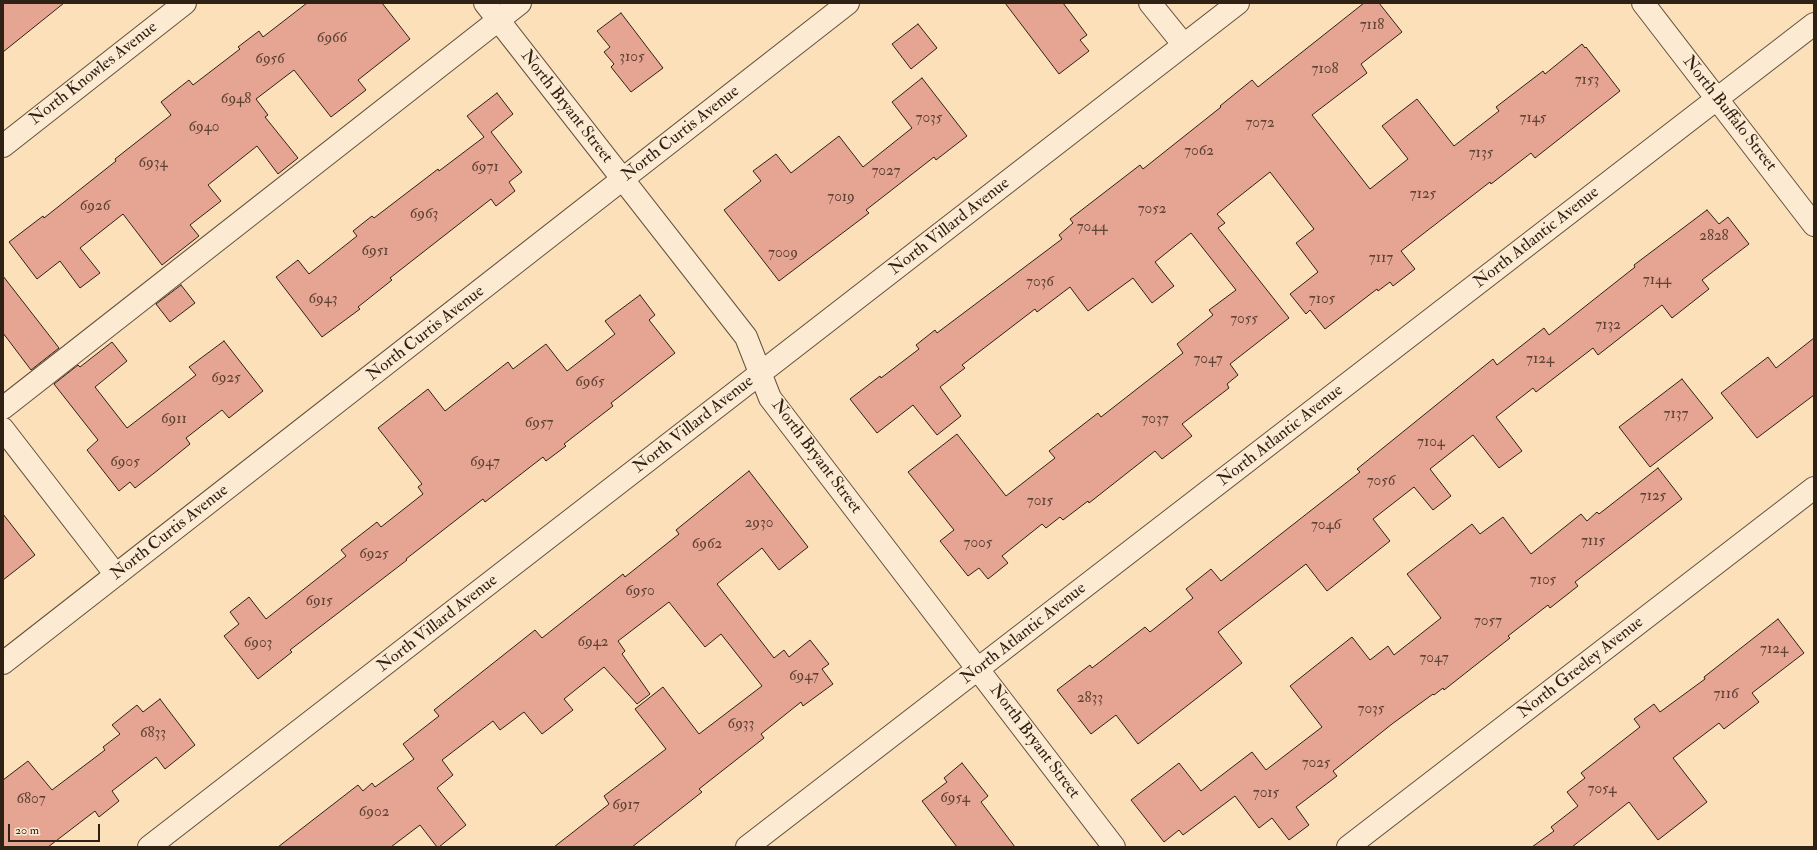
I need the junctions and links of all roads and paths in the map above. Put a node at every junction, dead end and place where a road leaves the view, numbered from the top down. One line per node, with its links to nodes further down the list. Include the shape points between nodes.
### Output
1 (185, 3): 12 (street, North Knowles Avenue)
2 (485, 3): 8 (street, North Bryant Street)
3 (520, 3): 8 (street)
4 (848, 3): 13 (street, North Curtis Avenue)
5 (1150, 3): 10 (street)
6 (1238, 3): 10 (street, North Villard Avenue)
7 (1643, 3): 11 (street, North Buffalo Street)
8 (499, 20): 13 (street, North Bryant Street); 16 (street)
9 (1814, 24): 11 (street, North Atlantic Avenue)
10 (1184, 45): 15 (street, North Villard Avenue)
11 (1718, 98): 14 (street, North Buffalo Street); 21 (street, North Atlantic Avenue)
12 (3, 146)
13 (624, 179): 15 (street, North Bryant Street, via 746,337); 19 (street, North Curtis Avenue)
14 (1814, 225)
15 (761, 374): 21 (street, North Bryant Street, via 770,398); 22 (street, North Villard Avenue)
16 (3, 408)
17 (3, 429): 19 (street)
18 (1814, 488): 25 (street, North Greeley Avenue)
19 (116, 575): 20 (street, North Curtis Avenue)
20 (3, 663)
21 (978, 669): 23 (street, North Atlantic Avenue); 24 (street, North Bryant Street)
22 (149, 847)
23 (747, 847)
24 (1114, 847)
25 (1348, 847)

